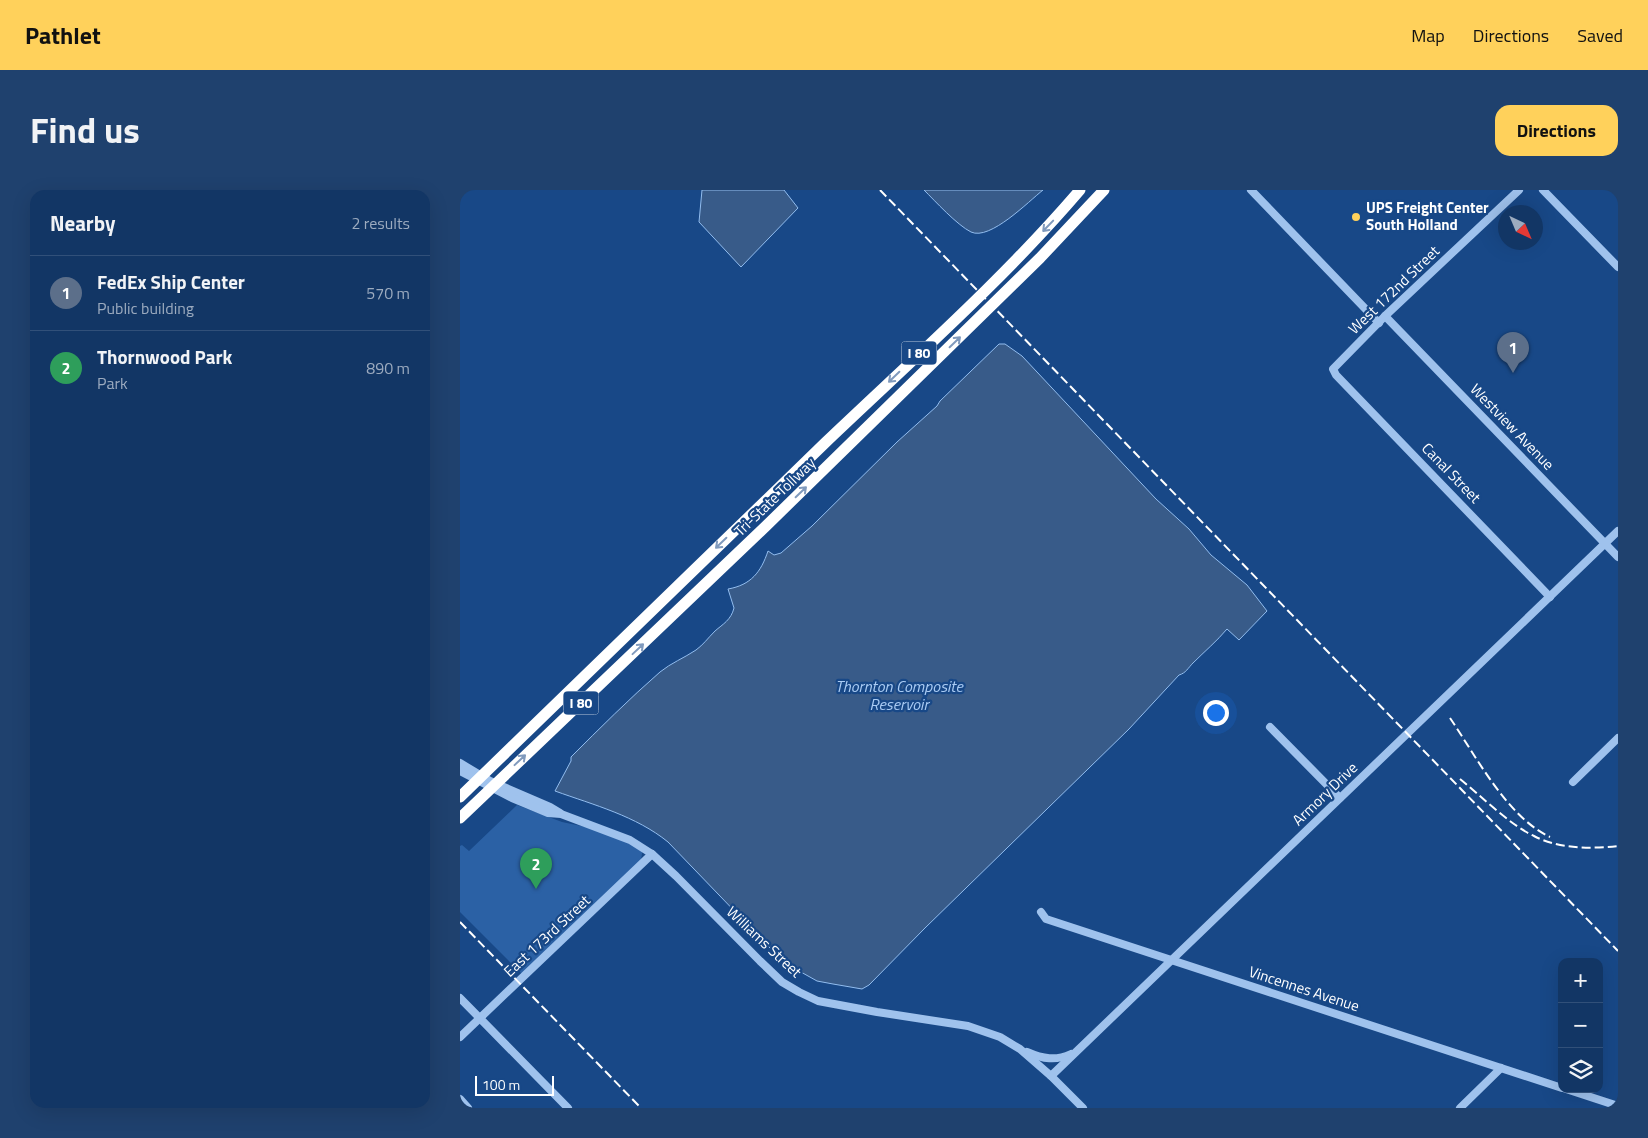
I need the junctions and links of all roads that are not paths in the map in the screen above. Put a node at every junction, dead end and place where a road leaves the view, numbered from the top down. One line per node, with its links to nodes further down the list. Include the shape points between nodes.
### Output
1 (1078, 190): 20 (highway, Tri-State Tollway / I 80, one-way to 20, via 1062,212 960,314)
2 (1104, 190): 22 (highway, Tri-State Tollway / I 80, one-way to 2, via 766,526 1040,258)
3 (1251, 190): 8 (street)
4 (1519, 190): 7 (street, West 172nd Street)
5 (1543, 190): 6 (street)
6 (1618, 267)
7 (1385, 316): 8 (street, West 172nd Street); 11 (street, Westview Avenue)
8 (1379, 323): 9 (street, West 172nd Street)
9 (1333, 369): 13 (street, Canal Street)
10 (1618, 531): 11 (street, Armory Drive)
11 (1605, 544): 12 (street, Westview Avenue); 13 (street, Armory Drive)
12 (1618, 557)
13 (1550, 596): 21 (street, Armory Drive)
14 (1270, 727): 21 (street)
15 (1618, 738): 18 (street)
16 (460, 764): 19 (street, Williams Street)
17 (460, 771): 19 (street, Williams Street)
18 (1573, 782)
19 (514, 796): 23 (street, Williams Street, via 548,813 561,814 630,840)
20 (460, 797)
21 (1340, 798): 25 (street, Armory Drive)
22 (460, 818)
23 (652, 854): 27 (street, East 173rd Street); 29 (street, Williams Street, via 782,982 799,992 818,1000 877,1012 968,1026 1000,1037)
24 (1041, 912): 25 (street, Vincennes Avenue, via 1046,919)
25 (1172, 960): 30 (street, Armory Drive); 31 (street, Vincennes Avenue)
26 (460, 998): 27 (street)
27 (481, 1019): 28 (street, East 173rd Street); 38 (street)
28 (460, 1037)
29 (1020, 1049): 30 (street, via 1056,1059); 32 (street, Williams Street)
30 (1078, 1051): 32 (street, Armory Drive)
31 (1501, 1068): 33 (street, Vincennes Avenue); 40 (street)
32 (1051, 1076): 39 (street, Williams Street)
33 (1558, 1087)
34 (1578, 1093): 36 (street)
35 (460, 1099): 37 (street)
36 (1618, 1106)
37 (468, 1108)
38 (568, 1108)
39 (1083, 1108)
40 (1460, 1108)

